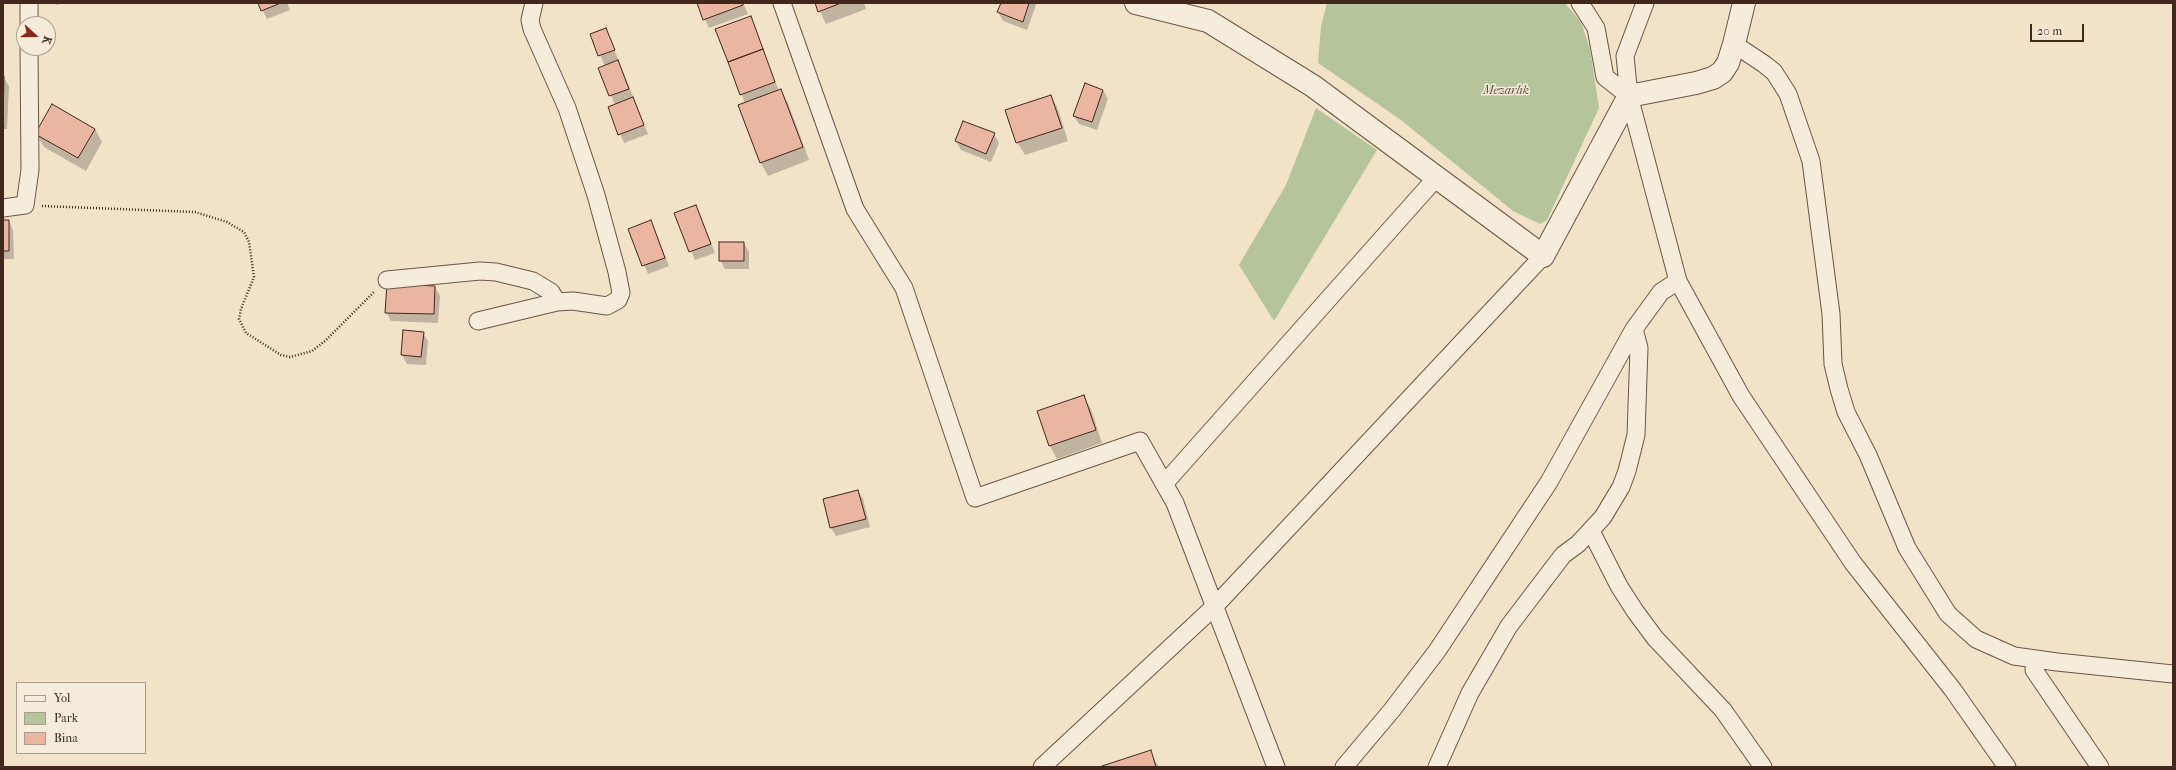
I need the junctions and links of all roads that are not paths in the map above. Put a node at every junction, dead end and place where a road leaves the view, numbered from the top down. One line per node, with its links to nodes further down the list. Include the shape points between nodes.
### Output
1 (29, 3): 8 (street)
2 (534, 3): 17 (street, via 530,20 532,29 567,108 617,272 621,293 618,300 608,306 573,301)
3 (782, 3): 20 (street, via 856,209 904,288 975,498 1140,441)
4 (1136, 3): 12 (street, via 1208,21 1313,86)
5 (1580, 3): 11 (street, via 1596,28 1604,77)
6 (1645, 3): 11 (street, via 1625,56)
7 (1744, 3): 9 (street)
8 (29, 16)
9 (1734, 44): 11 (street, via 1728,63 1722,72 1713,78 1681,87); 23 (street, via 1774,72 1788,94 1811,161 1830,314 1833,364 1839,389 1853,428 1868,455 1907,548 1948,614 1961,628 1976,639 2001,651)
10 (29, 56): 13 (street, via 30,170 25,205)
11 (1629, 96): 14 (street); 16 (street)
12 (1436, 178): 14 (street); 20 (street)
13 (3, 208)
14 (1543, 256): 22 (street)
15 (387, 280): 17 (street, via 480,271 496,272 533,281 551,292)
16 (1678, 281): 19 (street, via 1661,292); 30 (street, via 1740,396 1853,563 1953,690)
17 (557, 302): 18 (street)
18 (478, 321)
19 (1634, 329): 21 (street, via 1639,348 1632,453 1621,487 1610,507); 27 (street, via 1549,482 1479,588 1437,651)
20 (1164, 484): 22 (street, via 1175,503)
21 (1591, 531): 28 (street, via 1563,555 1509,626 1470,693); 29 (street, via 1635,611 1660,643 1723,710)
22 (1215, 606): 25 (street); 26 (street)
23 (2035, 659): 24 (street); 31 (street, via 2034,670)
24 (2173, 674)
25 (1042, 767)
26 (1276, 767)
27 (1344, 767)
28 (1436, 767)
29 (1763, 767)
30 (2007, 767)
31 (2100, 767)

